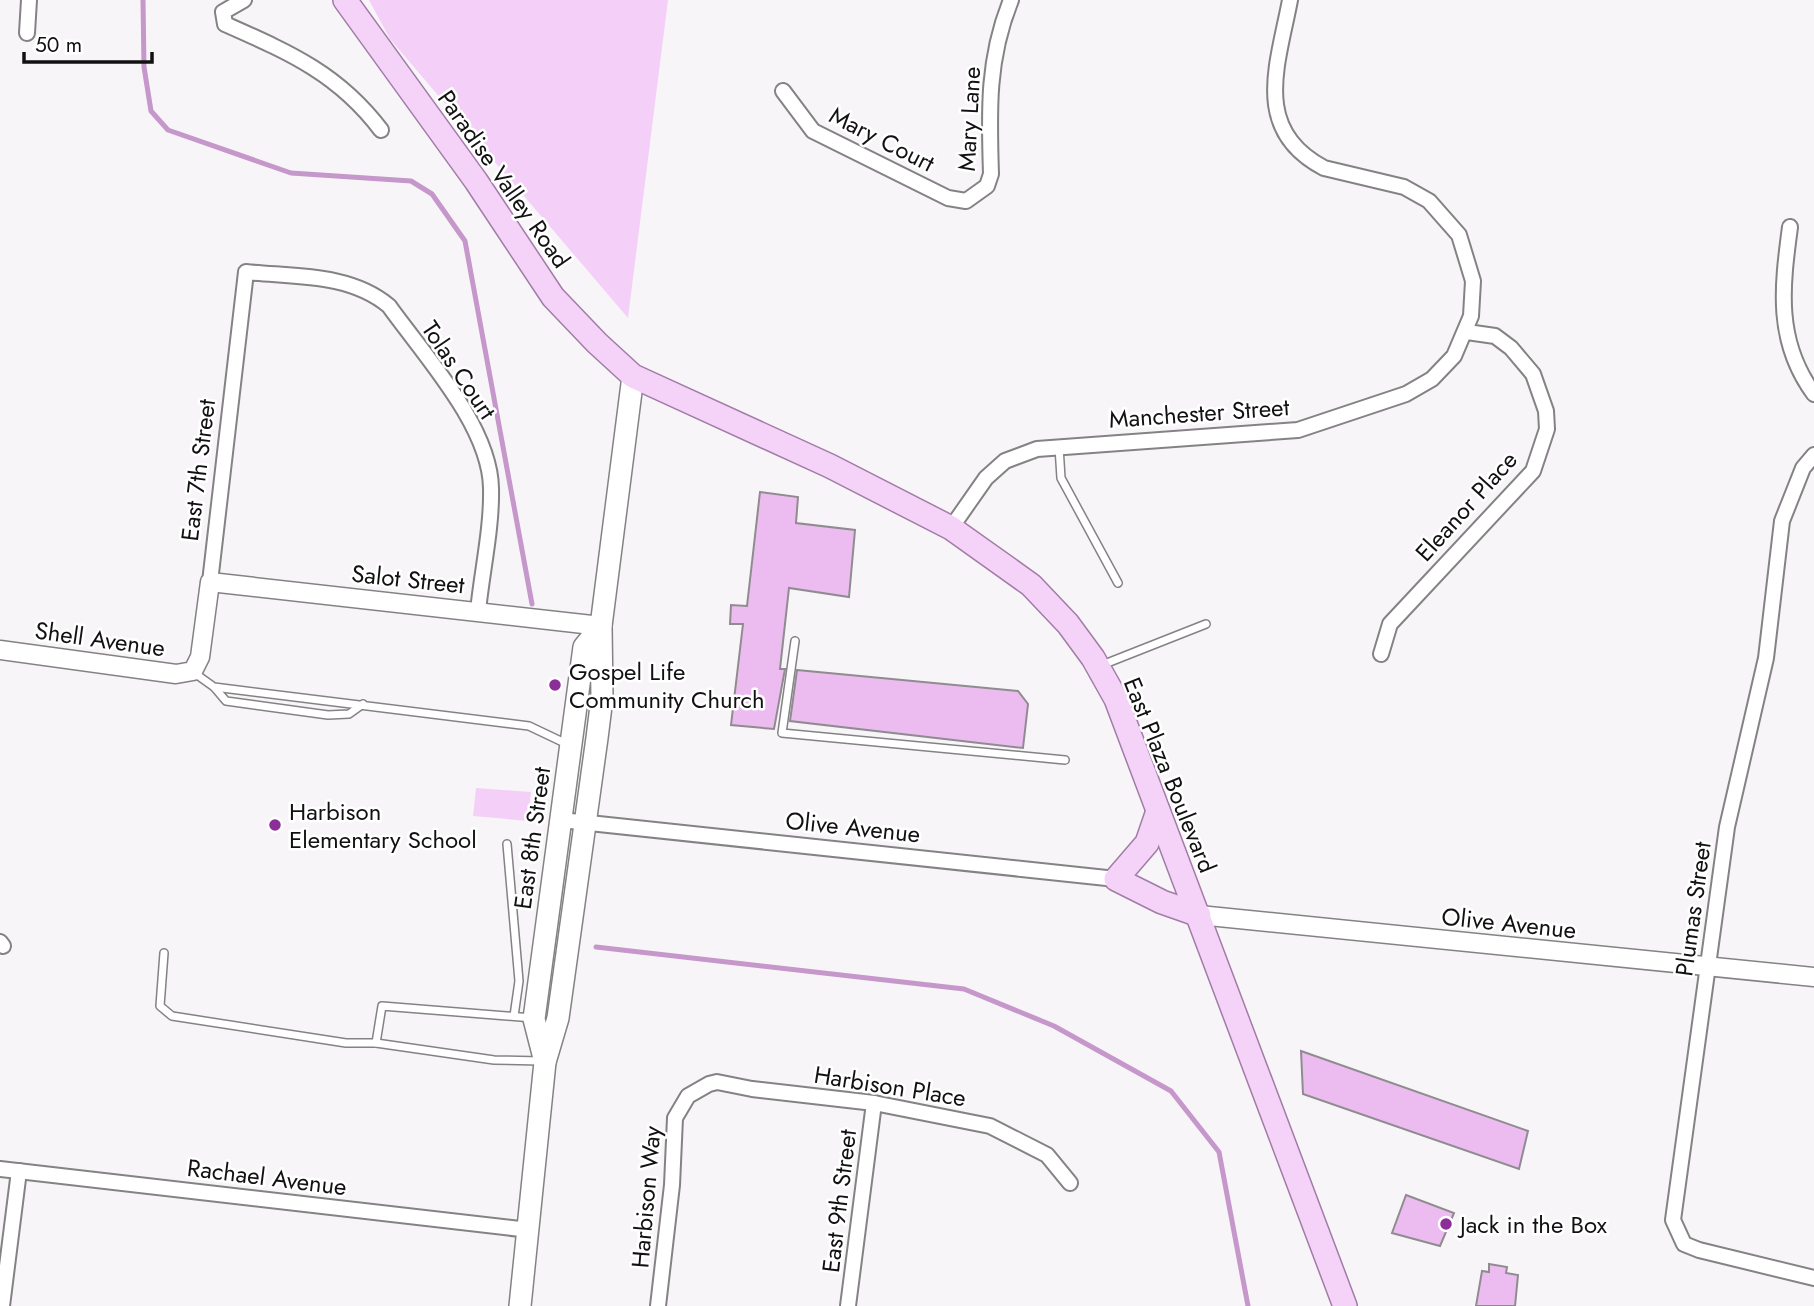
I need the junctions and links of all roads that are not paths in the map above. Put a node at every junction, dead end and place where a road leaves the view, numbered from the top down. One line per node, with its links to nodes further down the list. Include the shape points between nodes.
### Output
1 (29, 0): 6 (street)
2 (244, 0): 8 (street, via 223,12 225,24 299,57 342,86)
3 (345, 0): 13 (main road, Paradise Valley Road, via 553,297)
4 (1011, 0): 9 (street, Mary Lane, via 1001,25 988,92 992,174)
5 (1290, 0): 12 (street, Manchester Street, via 1274,85 1282,127 1313,163 1404,187 1440,211 1459,235 1470,265 1474,299)
6 (27, 33)
7 (783, 91): 9 (street, Mary Court, via 813,131 948,198 966,201)
8 (380, 130)
9 (975, 197)
10 (1790, 226): 14 (street, via 1781,291 1788,340)
11 (246, 272): 18 (street, East 7th Street); 20 (street, Tolas Court, via 353,284 373,293 388,306 464,412 484,449 491,487)
12 (1467, 332): 15 (street, Manchester Street, via 1454,356 1432,379 1406,394 1298,430); 25 (street, Eleanor Place, via 1495,336 1533,374 1547,429 1533,471 1390,624)
13 (633, 376): 17 (main road, East Plaza Boulevard, via 830,466); 22 (main road, East 8th Street)
14 (1814, 394)
15 (1059, 447): 17 (street, Manchester Street, via 1037,449 1005,461 986,478); 19 (lane, via 1061,478)
16 (1814, 455): 39 (street, Plumas Street, via 1803,468 1782,521 1766,658 1727,827)
17 (951, 528): 26 (main road, East Plaza Boulevard, via 1031,584 1068,624)
18 (210, 582): 20 (street, Salot Street); 27 (street, East 7th Street, via 200,657)
19 (1118, 583)
20 (478, 611): 22 (street, Salot Street)
21 (1206, 624): 26 (lane)
22 (601, 626): 30 (main road, East 8th Street, via 584,647); 34 (main road, East 8th Street, via 601,698)
23 (795, 641): 31 (lane, via 782,733)
24 (0, 650): 27 (street, Shell Avenue, via 176,674)
25 (1381, 654)
26 (1098, 667): 32 (main road, East Plaza Boulevard, via 1116,699)
27 (193, 671): 28 (lane)
28 (214, 687): 29 (lane); 29 (lane, via 226,701 328,715 349,714)
29 (363, 704): 30 (lane, via 528,726)
30 (572, 746): 33 (main road, East 8th Street)
31 (1065, 760)
32 (1158, 811): 36 (main road, via 1147,843); 37 (main road, East Plaza Boulevard)
33 (561, 820): 34 (street, Olive Avenue); 41 (main road, East 8th Street)
34 (586, 823): 36 (street, Olive Avenue); 43 (main road, East 8th Street, via 558,1018)
35 (507, 844): 41 (lane)
36 (1116, 879): 37 (main road)
37 (1199, 915): 39 (street, Olive Avenue); 55 (main road, East Plaza Boulevard)
38 (164, 953): 42 (lane, via 160,1006 172,1016 346,1043)
39 (1708, 965): 40 (street, Olive Avenue); 50 (street, Plumas Street, via 1672,1220 1684,1244)
40 (1814, 977)
41 (524, 1017): 42 (lane, via 383,1006); 43 (main road, East 8th Street)
42 (376, 1043): 43 (lane)
43 (545, 1062): 49 (main road, East 8th Street)
44 (688, 1096): 45 (street, Harbison Place, via 718,1082); 53 (street, Harbison Way, via 673,1128 672,1185)
45 (874, 1102): 48 (street, Harbison Place, via 990,1126 1047,1155); 54 (street, East 9th Street)
46 (0, 1169): 47 (street, Rachael Avenue)
47 (19, 1171): 49 (street, Rachael Avenue); 51 (street)
48 (1070, 1183)
49 (529, 1230): 52 (main road, East 8th Street)
50 (1814, 1278)
51 (2, 1306)
52 (520, 1306)
53 (658, 1306)
54 (848, 1306)
55 (1345, 1306)

